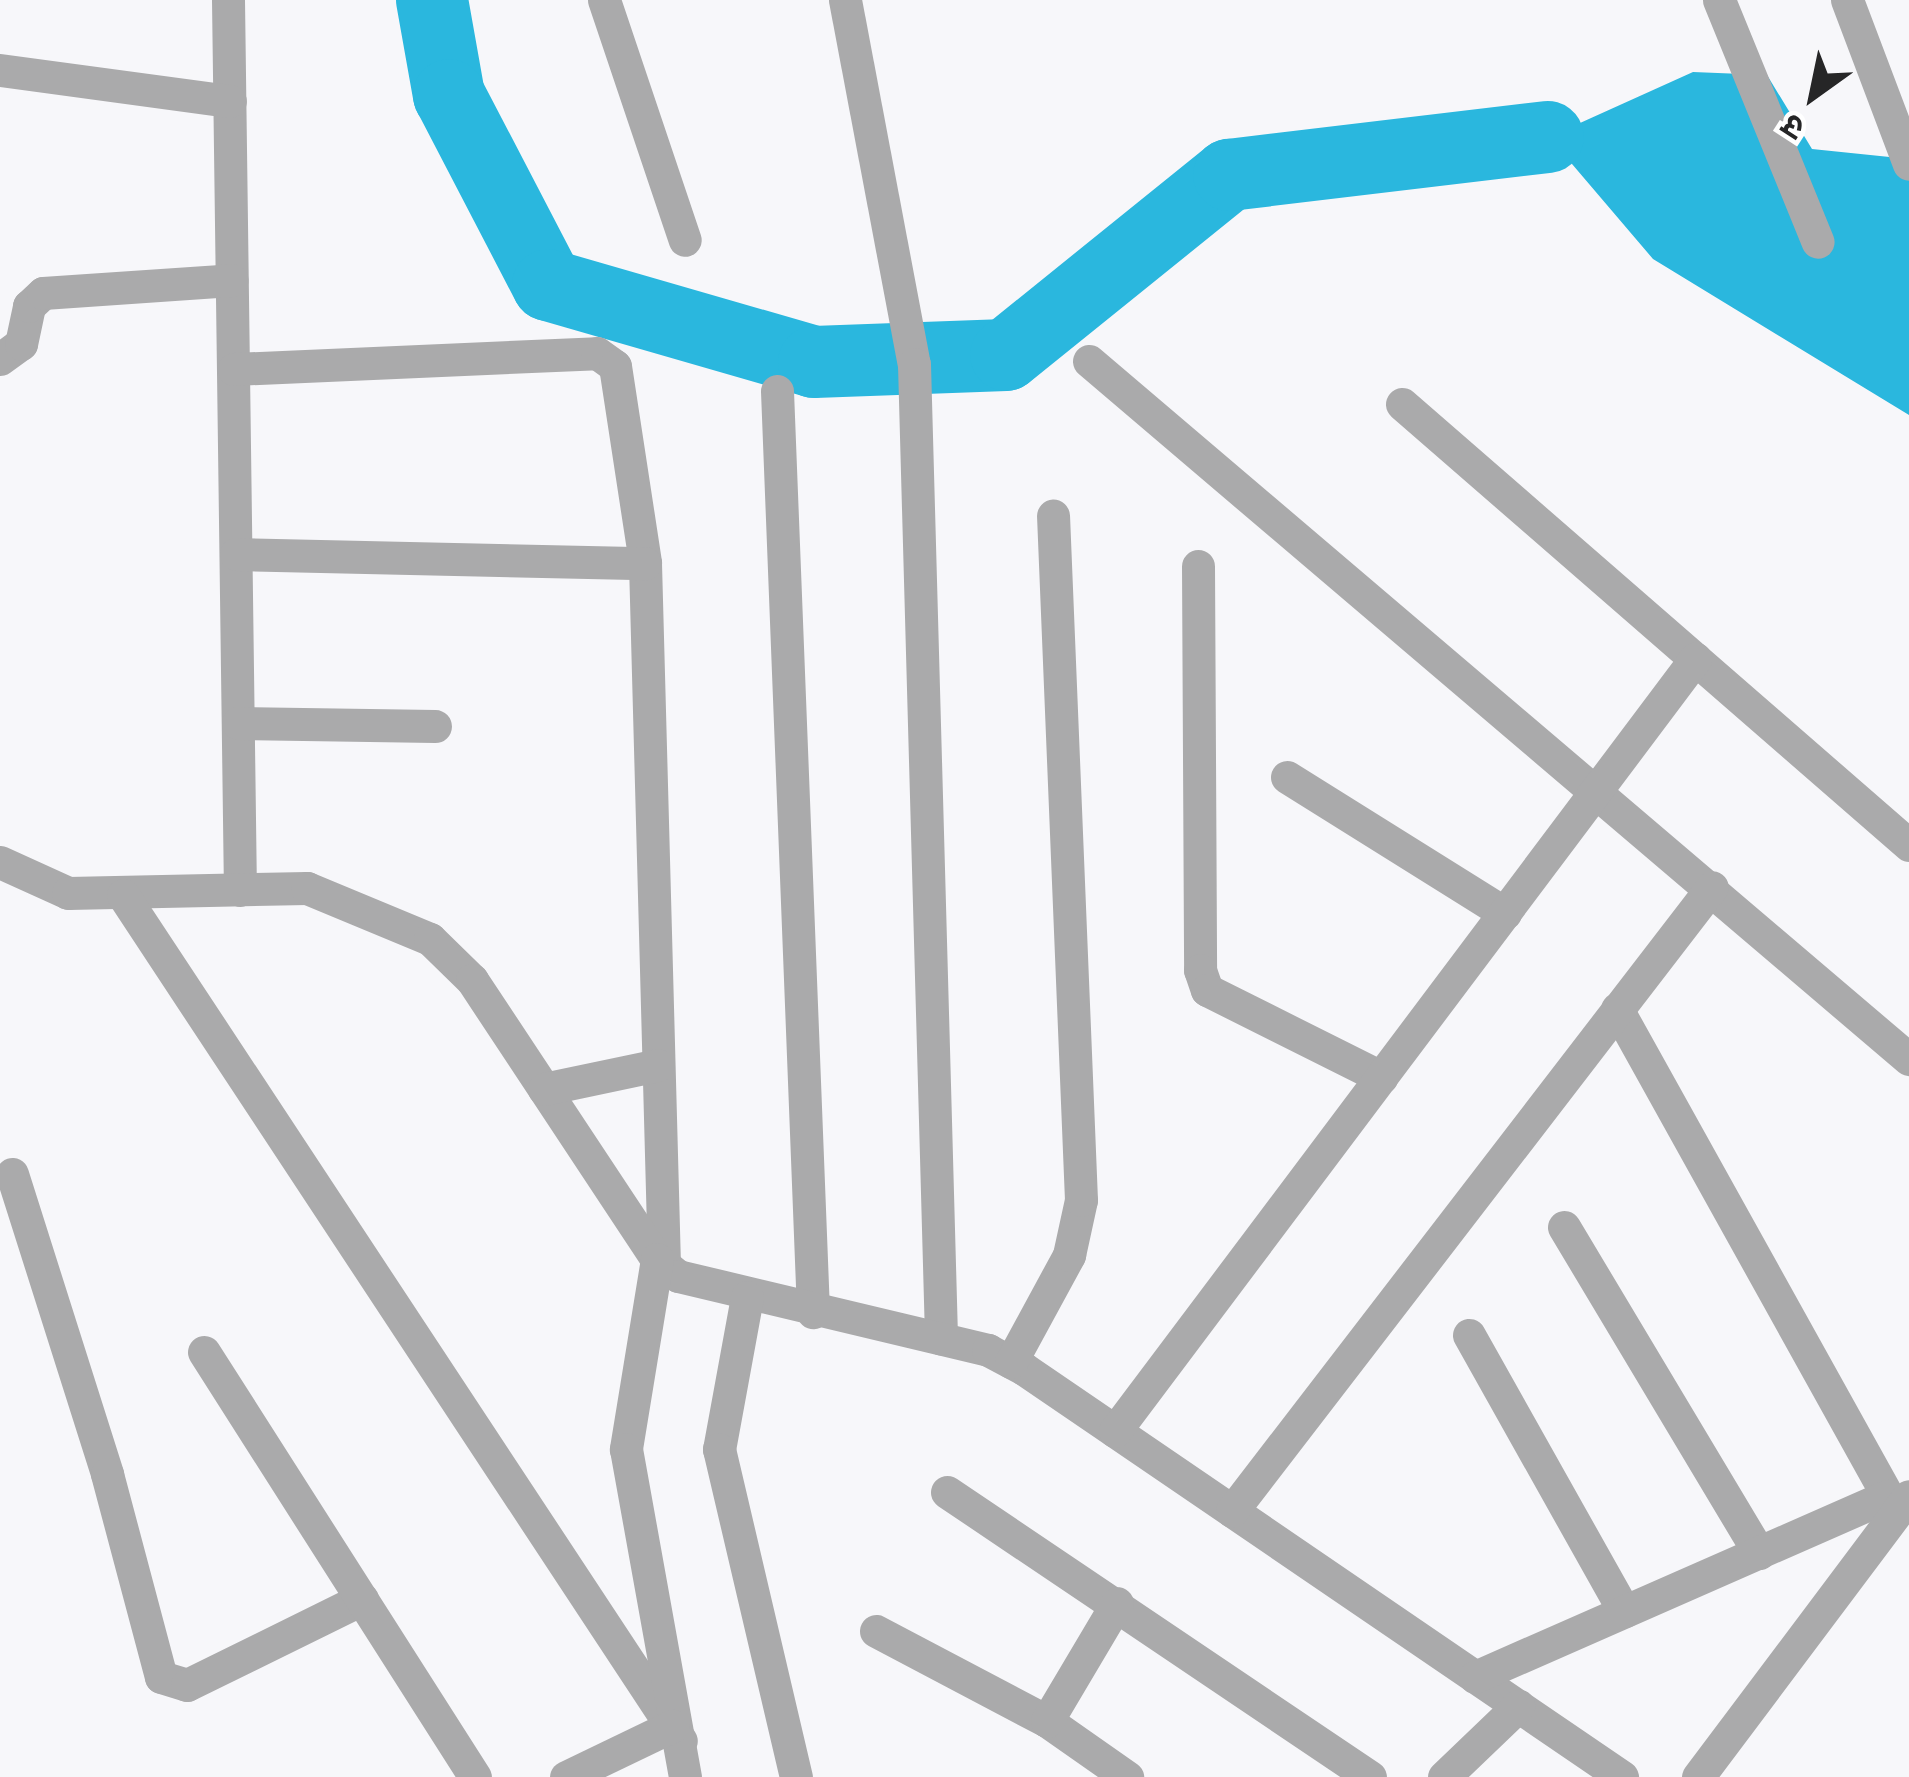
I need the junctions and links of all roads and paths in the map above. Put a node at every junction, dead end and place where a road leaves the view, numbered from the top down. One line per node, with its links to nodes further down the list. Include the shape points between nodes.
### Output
1 (228, 0): 7 (street)
2 (604, 0): 9 (street)
3 (846, 0): 43 (street, via 914,364)
4 (1719, 0): 10 (street)
5 (1847, 0): 8 (street)
6 (0, 70): 7 (street)
7 (230, 101): 11 (street)
8 (1909, 164)
9 (685, 240)
10 (1818, 242)
11 (232, 280): 12 (street, via 43,293 29,306 22,344); 14 (street)
12 (0, 359)
13 (1089, 361): 25 (street)
14 (234, 369): 18 (street); 19 (street, via 610,357 638,484)
15 (777, 391): 41 (street)
16 (1402, 404): 21 (street)
17 (1054, 516): 45 (street, via 1081,1200 1069,1255)
18 (236, 554): 19 (street); 22 (street)
19 (645, 562): 34 (street)
20 (1198, 566): 35 (street, via 1200,970 1207,990)
21 (1695, 659): 25 (street); 26 (street)
22 (238, 723): 23 (street); 29 (street)
23 (434, 726)
24 (1287, 777): 31 (street)
25 (1597, 790): 28 (street); 31 (street)
26 (1909, 845)
27 (0, 862): 30 (street, via 68,893)
28 (1712, 887): 32 (street); 33 (street)
29 (240, 890): 30 (street); 36 (street, via 307,888 430,939 472,980)
30 (123, 895): 58 (street)
31 (1505, 913): 35 (street)
32 (1616, 1009): 48 (street); 49 (street)
33 (1909, 1059)
34 (658, 1065): 36 (street); 39 (street)
35 (1382, 1077): 46 (street)
36 (544, 1089): 39 (street)
37 (12, 1174): 51 (street, via 107,1474 160,1677 187,1685)
38 (1564, 1227): 50 (street)
39 (660, 1262): 40 (street, via 700,1287); 58 (street, via 626,1448)
40 (746, 1297): 41 (street); 62 (street, via 719,1449)
41 (813, 1312): 43 (street)
42 (1469, 1335): 53 (street)
43 (941, 1340): 45 (street)
44 (204, 1352): 51 (street)
45 (1011, 1362): 46 (street)
46 (1115, 1431): 49 (street)
47 (947, 1492): 52 (street)
48 (1897, 1500): 50 (street); 67 (street)
49 (1232, 1511): 55 (street)
50 (1759, 1553): 53 (street)
51 (362, 1599): 59 (street)
52 (1117, 1603): 57 (street); 64 (street)
53 (1624, 1611): 55 (street)
54 (876, 1631): 57 (street)
55 (1475, 1677): 56 (street)
56 (1518, 1706): 65 (street); 66 (street)
57 (1047, 1721): 63 (street)
58 (676, 1734): 60 (street); 61 (street)
59 (475, 1777)
60 (566, 1777)
61 (686, 1777)
62 (796, 1777)
63 (1127, 1777)
64 (1370, 1777)
65 (1444, 1777)
66 (1622, 1777)
67 (1698, 1777)

